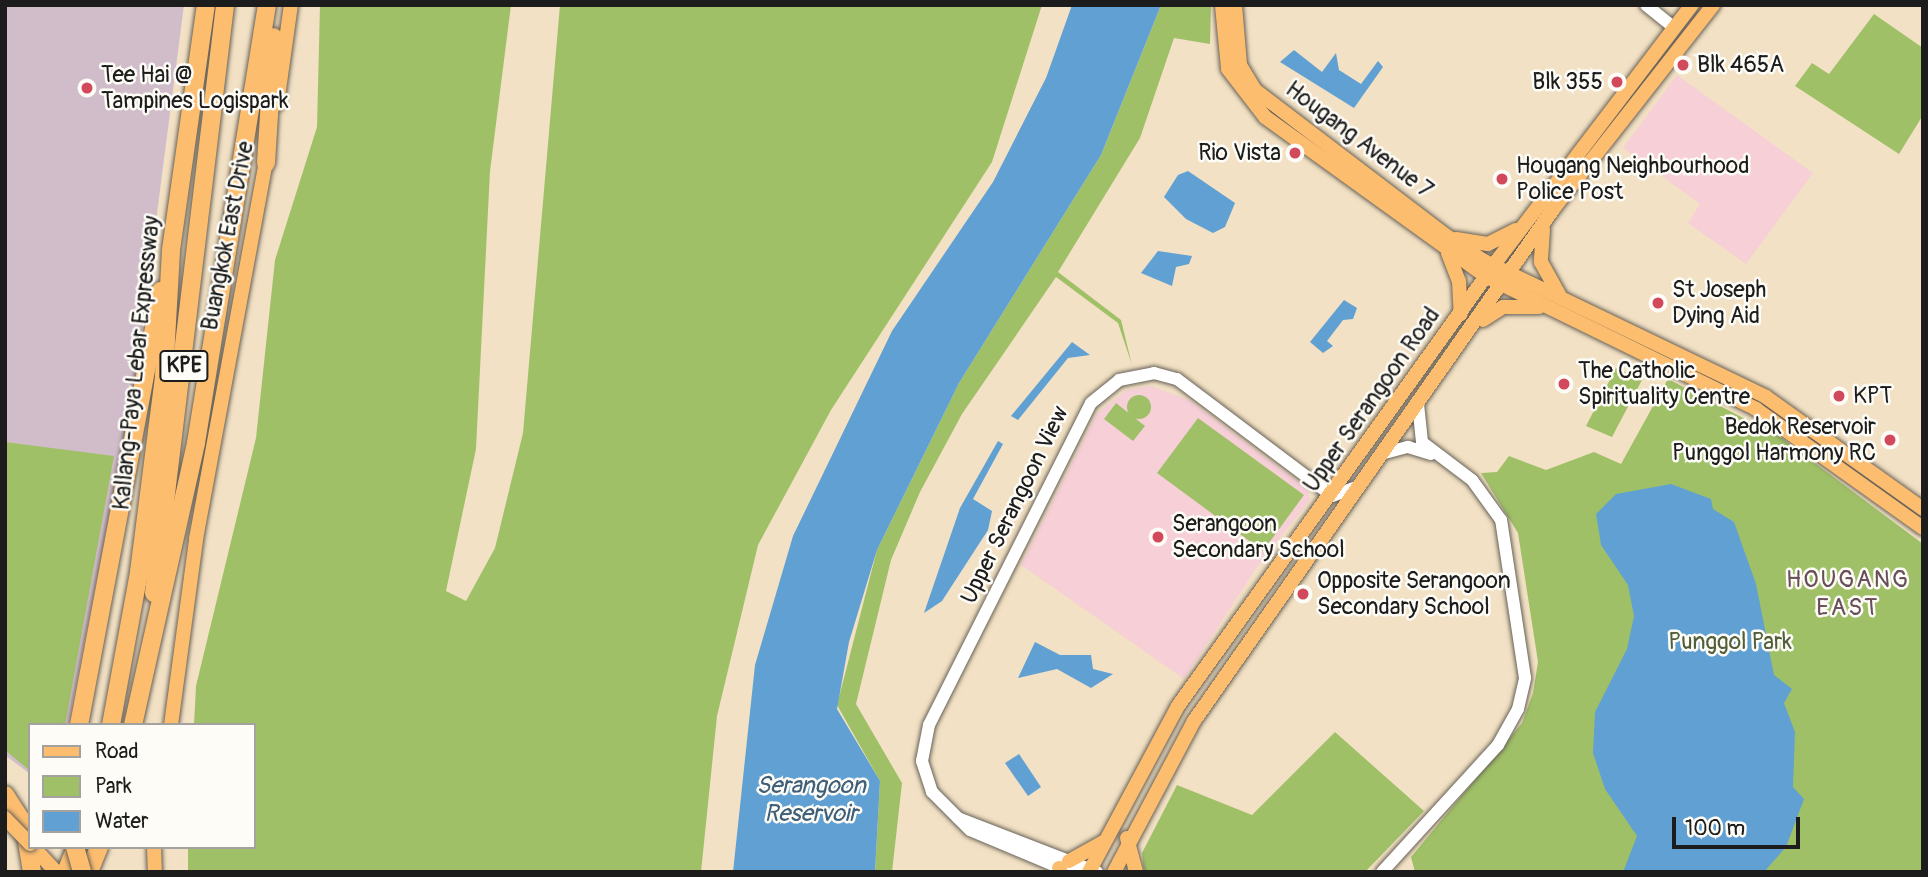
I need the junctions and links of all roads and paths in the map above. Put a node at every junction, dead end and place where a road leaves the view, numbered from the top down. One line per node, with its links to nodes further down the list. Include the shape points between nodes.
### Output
1 (206, 5): 16 (highway, Kallang-Paya Lebar Expressway / KPE)
2 (225, 5): 36 (highway, Kallang-Paya Lebar Expressway / KPE, via 165,521)
3 (267, 5): 37 (highway, via 197,443)
4 (291, 5): 12 (main road, Buangkok East Drive)
5 (1222, 5): 17 (main road, Hougang Avenue 7, via 1222,47 1244,97)
6 (1236, 5): 15 (main road, Hougang Avenue 7, via 1240,65 1255,90)
7 (1646, 5): 10 (street)
8 (1692, 5): 10 (main road, Upper Serangoon Road)
9 (1713, 5): 13 (main road, Upper Serangoon Road)
10 (1674, 28): 14 (main road, Upper Serangoon Road)
11 (274, 37): 12 (highway)
12 (266, 163): 38 (main road, Buangkok East Drive, via 196,539)
13 (1545, 222): 20 (main road, Upper Serangoon Road); 21 (main road, via 1541,262)
14 (1524, 225): 15 (main road, via 1488,244); 18 (main road, Upper Serangoon Road)
15 (1448, 237): 18 (main road, Hougang Avenue 7)
16 (171, 250): 34 (highway); 35 (highway, Kallang-Paya Lebar Expressway / KPE, via 163,389 125,668)
17 (1448, 253): 19 (main road, Hougang Avenue 7); 23 (main road, via 1459,281)
18 (1495, 264): 19 (main road, Upper Serangoon Road); 20 (main road, Hougang Avenue 7)
19 (1486, 277): 20 (main road, Hougang Avenue 7); 23 (main road, Upper Serangoon Road)
20 (1507, 278): 21 (main road); 22 (main road); 24 (main road, Upper Serangoon Road)
21 (1560, 298): 32 (main road, via 1766,397)
22 (1539, 307): 24 (main road, via 1503,307); 33 (main road, via 1756,409)
23 (1461, 314): 29 (main road, Upper Serangoon Road)
24 (1474, 327): 25 (main road, Upper Serangoon Road)
25 (1419, 404): 27 (main road, Upper Serangoon Road); 28 (street, via 1418,433)
26 (1274, 450): 29 (street, Upper Serangoon View, via 1322,479); 31 (street, Upper Serangoon View); 51 (street, Upper Serangoon View, via 1177,379 1140,375 1097,396 929,725 922,761 929,785 958,818)
27 (1381, 454): 28 (street, via 1408,447); 30 (main road, Upper Serangoon Road)
28 (1435, 455): 61 (street, via 1472,480 1501,520 1525,678 1501,741)
29 (1345, 479): 31 (main road, Upper Serangoon Road)
30 (1360, 486): 31 (street); 41 (main road, Upper Serangoon Road, via 1194,721)
31 (1332, 496): 42 (main road, Upper Serangoon Road, via 1178,706)
32 (1923, 509)
33 (1923, 528)
34 (79, 723)
35 (111, 723)
36 (133, 723)
37 (133, 723)
38 (171, 723)
39 (5, 795): 44 (highway, via 24,824)
40 (5, 818): 43 (main road, bridge)
41 (1127, 838): 59 (main road, Upper Serangoon Road); 60 (main road)
42 (1103, 842): 51 (main road); 52 (main road, Upper Serangoon Road)
43 (28, 843)
44 (28, 848)
45 (28, 849): 53 (highway)
46 (34, 849): 54 (main road)
47 (74, 849): 55 (highway)
48 (76, 849): 56 (highway, bridge)
49 (98, 849): 57 (highway)
50 (154, 849): 58 (main road)
51 (1065, 868): 52 (street, Upper Serangoon View)
52 (1092, 871)
53 (32, 872)
54 (56, 872)
55 (66, 872)
56 (82, 872)
57 (89, 872)
58 (155, 872)
59 (1114, 872)
60 (1136, 872)
61 (1382, 872)

